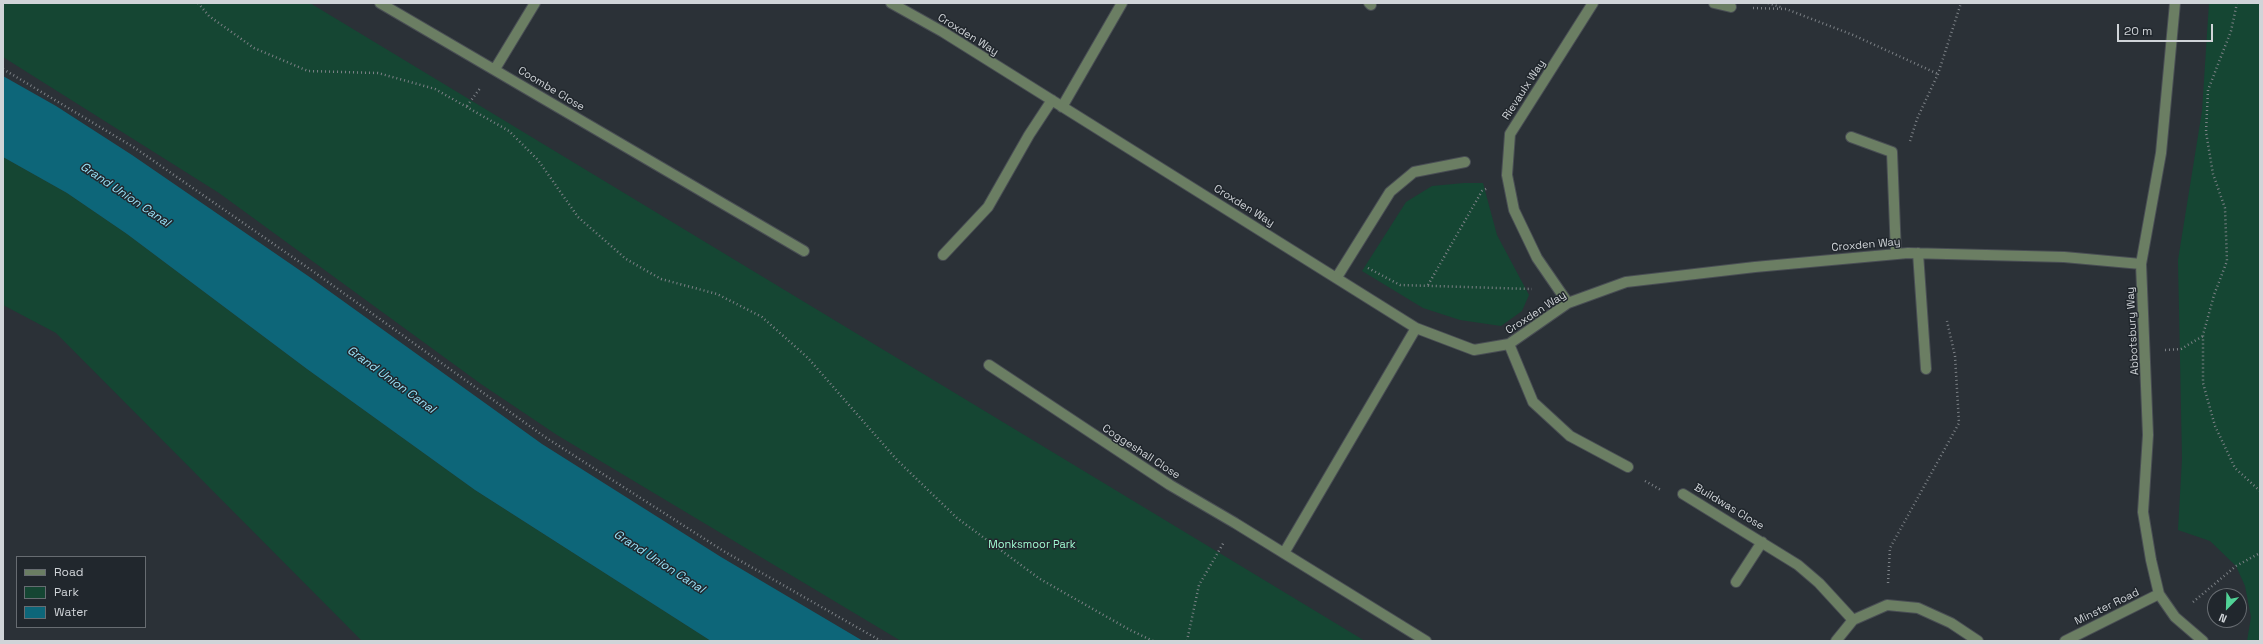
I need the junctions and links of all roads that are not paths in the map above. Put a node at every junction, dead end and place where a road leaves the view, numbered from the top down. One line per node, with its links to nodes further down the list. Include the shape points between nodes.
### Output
1 (380, 3): 9 (street, Coombe Close)
2 (535, 3): 9 (street)
3 (891, 3): 10 (street, Croxden Way)
4 (1122, 3): 11 (street)
5 (1593, 3): 20 (street, Rievaulx Way, via 1510,134 1508,175 1514,210 1537,258)
6 (1714, 3): 8 (street)
7 (2176, 3): 18 (street, Abbotsbury Way, via 2161,153)
8 (1731, 7)
9 (495, 69): 14 (street, Coombe Close)
10 (1052, 100): 11 (street, Croxden Way); 17 (street, via 988,208)
11 (1062, 107): 19 (street, Croxden Way)
12 (1851, 137): 16 (street, via 1892,152)
13 (1465, 162): 19 (street, via 1414,172 1390,192)
14 (804, 251)
15 (1918, 253): 16 (street, Croxden Way); 18 (street, Croxden Way, via 2064,257); 24 (street)
16 (1896, 254): 20 (street, Croxden Way, via 1626,282)
17 (943, 255)
18 (2141, 264): 30 (street, Abbotsbury Way, via 2148,435 2143,512)
19 (1336, 277): 21 (street, Croxden Way)
20 (1568, 303): 22 (street, Croxden Way)
21 (1416, 328): 22 (street, Croxden Way, via 1474,350); 28 (street)
22 (1509, 344): 25 (street, via 1533,402 1570,436)
23 (989, 365): 28 (street, Coggeshall Close, via 1170,485)
24 (1926, 368)
25 (1628, 467)
26 (1683, 494): 27 (street, Buildwas Close)
27 (1762, 542): 29 (street, Buildwas Close); 31 (street, Buildwas Close, via 1798,565 1819,583)
28 (1284, 553): 32 (street, Coggeshall Close)
29 (1736, 582)
30 (2159, 594): 35 (street, Minster Road); 36 (street, Abbotsbury Way, via 2175,617)
31 (1853, 620): 33 (street); 34 (street, via 1887,605 1918,608 1950,623)
32 (1426, 641)
33 (1836, 641)
34 (1978, 641)
35 (2065, 641)
36 (2203, 641)

